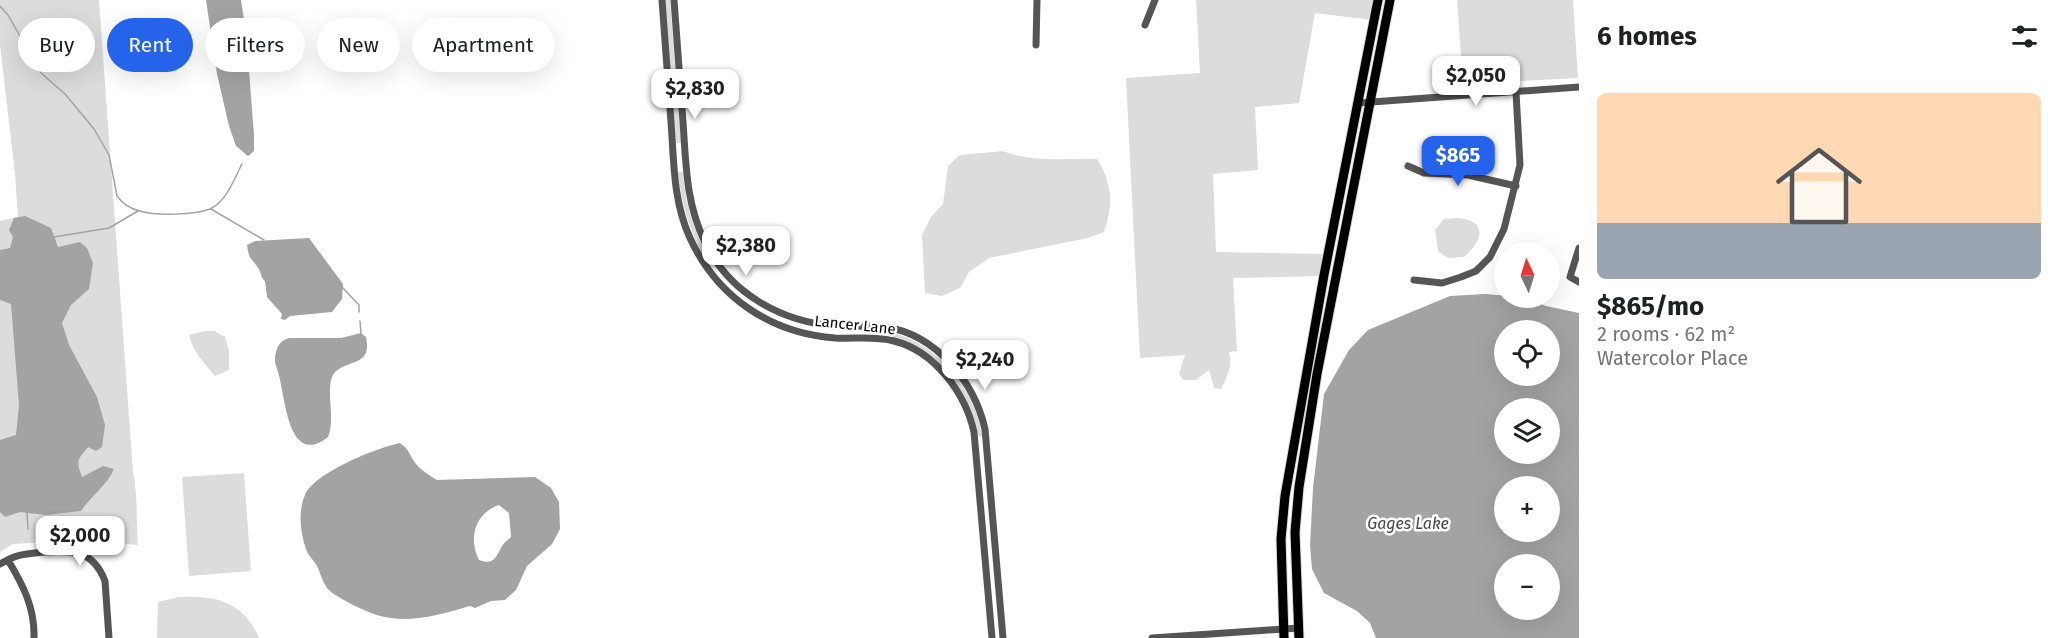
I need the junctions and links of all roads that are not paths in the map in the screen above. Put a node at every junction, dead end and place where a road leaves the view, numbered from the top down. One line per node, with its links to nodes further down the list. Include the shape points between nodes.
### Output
1 (662, 0): 24 (street, Lancer Lane, via 677,197 699,257 728,294 760,317 814,336 882,338 905,344 933,363 950,381 968,410 974,432)
2 (674, 0): 25 (street, Lancer Lane, via 688,191 701,235 716,262 750,296 792,318 821,325 885,327 913,335 941,355 973,394 986,429)
3 (1037, 0): 8 (street)
4 (1155, 0): 7 (street)
5 (1378, 0): 12 (main road)
6 (1390, 0): 11 (main road)
7 (1145, 25)
8 (1036, 45)
9 (1579, 87): 10 (street)
10 (1516, 92): 11 (street); 14 (street, via 1520,165)
11 (1371, 102): 12 (street); 20 (main road, via 1299,487 1295,532)
12 (1358, 103): 21 (main road, via 1285,496 1281,539)
13 (1408, 166): 14 (street, via 1424,173 1468,175)
14 (1516, 186): 16 (street, via 1504,229 1490,257 1476,271 1442,283)
15 (1578, 252): 17 (street, via 1570,277)
16 (1414, 280)
17 (1579, 282)
18 (8, 560): 19 (street); 22 (street, via 31,608); 23 (street, via 21,554 68,551 89,558 105,582)
19 (0, 564)
20 (1298, 628): 21 (street); 27 (main road)
21 (1284, 633): 26 (street)
22 (34, 638)
23 (109, 638)
24 (992, 638)
25 (1004, 638)
26 (1152, 638)
27 (1299, 638)

